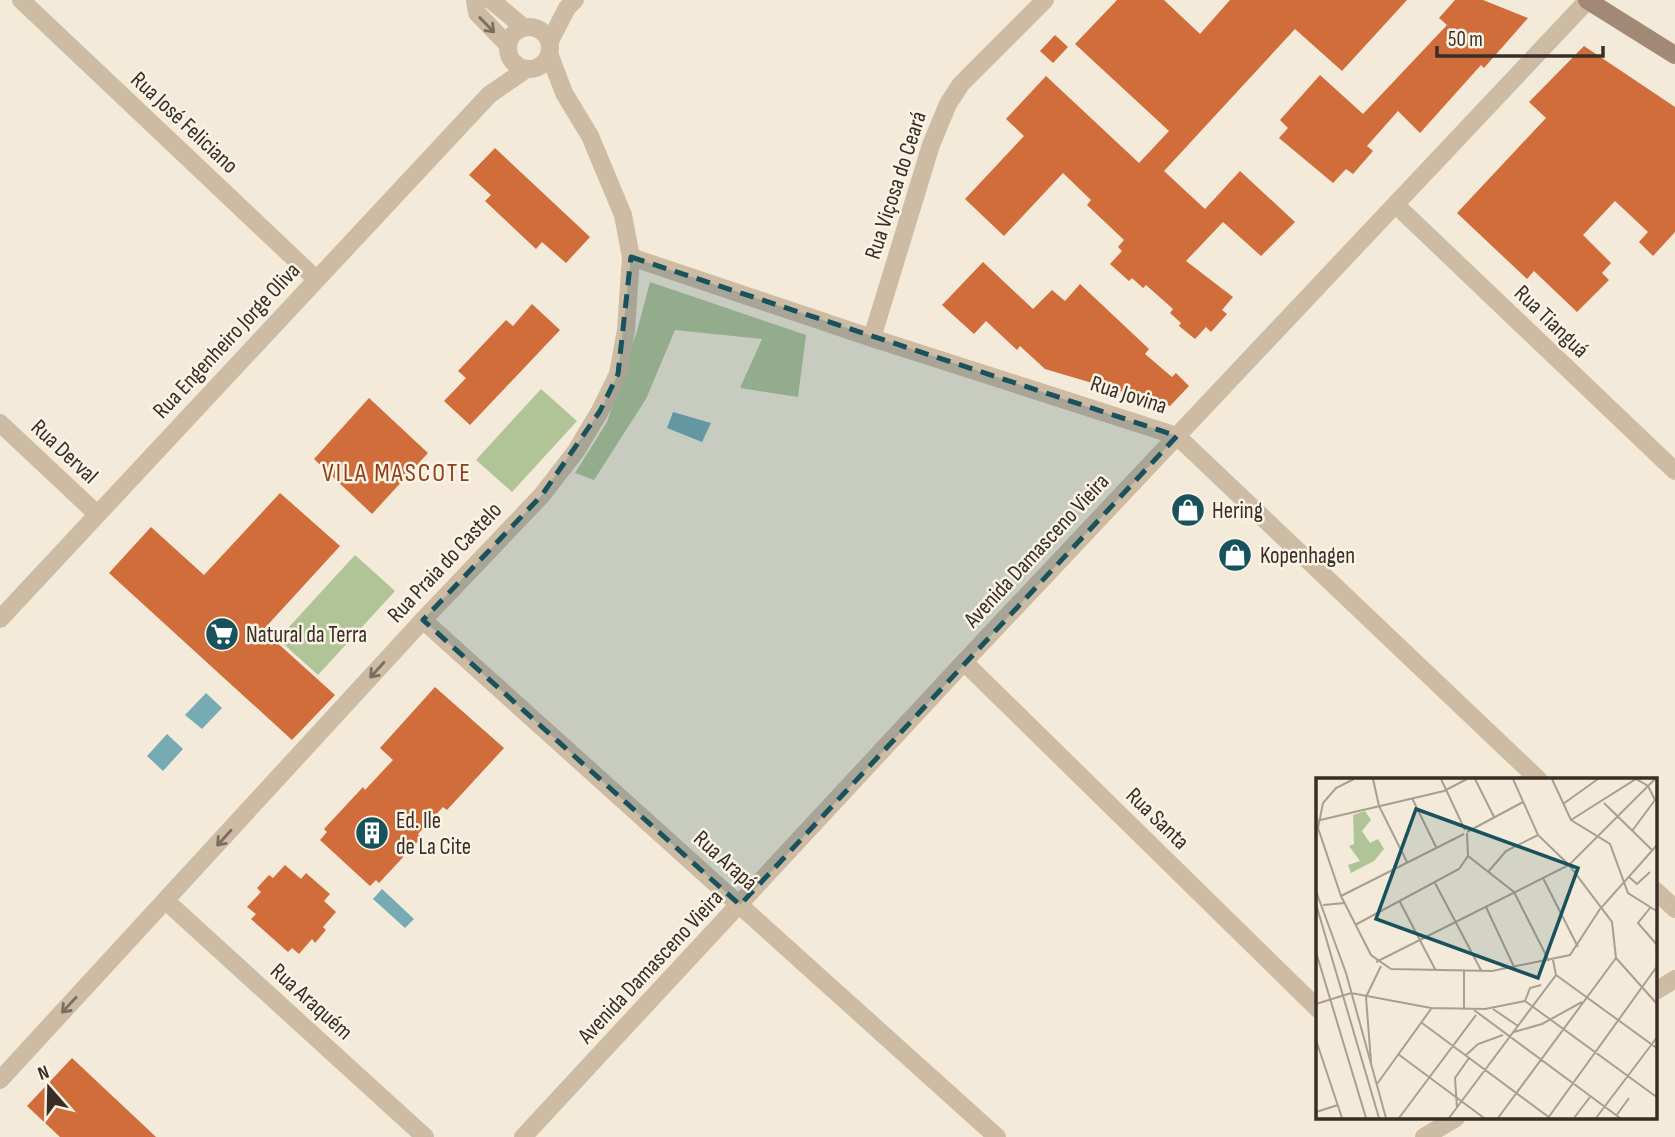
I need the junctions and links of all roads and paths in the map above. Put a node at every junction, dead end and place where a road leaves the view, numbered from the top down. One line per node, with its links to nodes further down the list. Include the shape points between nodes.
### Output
1 (21, 0): 16 (street, Rua José Feliciano)
2 (475, 0): 9 (street, one-way to 9, via 477,13)
3 (491, 0): 7 (street)
4 (1045, 0): 17 (street, Rua Viçosa do Ceará, via 961,84 948,104 931,145)
5 (1588, 0): 10 (street); 14 (street, Avenida Damasceno Vieira)
6 (571, 4): 7 (street); 8 (street)
7 (529, 27): 8 (street, via 544,32); 9 (street, via 513,34)
8 (550, 49): 11 (street, via 542,66); 12 (street, Rua Praia do Castelo)
9 (508, 50): 11 (street, via 515,65); 13 (street, Rua Engenheiro Jorge Oliva)
10 (1675, 55)
11 (528, 70): 12 (street, Rua Praia do Castelo); 13 (street, Rua Engenheiro Jorge Oliva)
12 (564, 93): 15 (street, Rua Praia do Castelo, via 590,136 623,215)
13 (489, 95): 16 (street, Rua Engenheiro Jorge Oliva)
14 (1396, 205): 19 (street, Avenida Damasceno Vieira); 20 (street, Rua Tianguá)
15 (631, 257): 17 (street, Rua Jovina); 23 (street, Rua Praia do Castelo, via 618,374 600,411 542,495)
16 (316, 279): 21 (street, Rua Engenheiro Jorge Oliva)
17 (872, 338): 19 (street, Rua Jovina)
18 (0, 423): 21 (street, Rua Derval)
19 (1177, 436): 24 (street, Avenida Damasceno Vieira); 25 (street, Rua Jovina)
20 (1675, 471)
21 (97, 514): 22 (street, Rua Engenheiro Jorge Oliva)
22 (0, 619)
23 (423, 620): 27 (street, Rua Praia do Castelo, one-way to 27); 28 (street, Rua Arapá)
24 (964, 662): 28 (street, Avenida Damasceno Vieira); 32 (street, Rua Santa)
25 (1537, 778)
26 (1658, 893): 29 (street)
27 (166, 901): 33 (street, Rua Praia do Castelo, one-way to 33); 36 (street, Rua Araquém)
28 (740, 905): 37 (street, Avenida Damasceno Vieira); 38 (street, Rua Arapá)
29 (1675, 909)
30 (1675, 979): 31 (street)
31 (1658, 990)
32 (1316, 1007)
33 (0, 1080)
34 (1451, 1120): 35 (street)
35 (1431, 1128)
36 (425, 1137)
37 (523, 1137)
38 (997, 1137)

